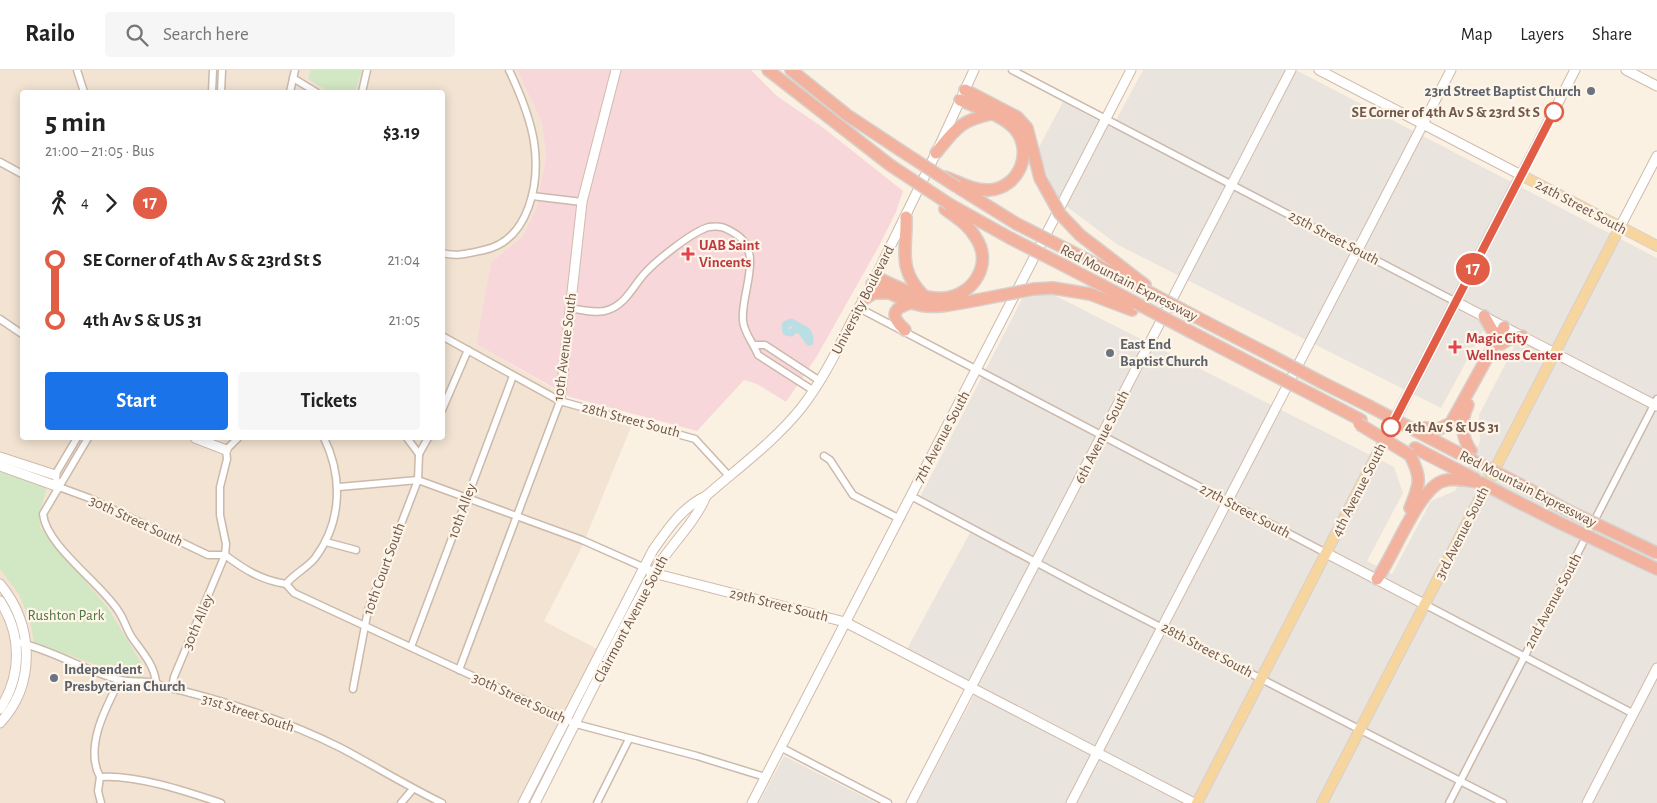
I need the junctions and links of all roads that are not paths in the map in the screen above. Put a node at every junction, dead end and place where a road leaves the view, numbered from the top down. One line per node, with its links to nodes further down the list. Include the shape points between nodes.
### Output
1 (77, 70): 20 (street)
2 (214, 70): 21 (street)
3 (222, 70): 22 (street)
4 (295, 70): 18 (street)
5 (367, 70): 25 (street)
6 (509, 70): 37 (street, via 522,98 534,140 536,155)
7 (616, 70): 38 (street, 10th Avenue South)
8 (768, 70): 39 (highway, via 868,148 870,155)
9 (791, 70): 36 (highway, Red Mountain Expressway, bridge, via 827,100)
10 (974, 70): 26 (street, University Boulevard)
11 (1012, 70): 28 (street, 25th Street South)
12 (1131, 70): 28 (street, 7th Avenue South)
13 (1290, 70): 35 (street, 6th Avenue South)
14 (1319, 70): 29 (street, 24th Street South)
15 (1451, 70): 29 (street)
16 (1575, 70): 34 (street, 4th Avenue South)
17 (1626, 70): 19 (street)
18 (293, 78): 23 (street); 24 (street)
19 (1657, 86)
20 (83, 90)
21 (212, 90)
22 (220, 90)
23 (290, 90)
24 (313, 90)
25 (362, 90)
26 (962, 95): 27 (highway); 30 (street, University Boulevard); 46 (highway, bridge, via 1017,117 1027,128 1040,178 1060,214 1080,235)
27 (991, 114): 30 (highway, via 967,120); 36 (highway, via 1007,122 1018,134 1024,150 1021,168 1012,180 998,188 985,190)
28 (1106, 118): 35 (street, 25th Street South); 65 (street, 7th Avenue South)
29 (1423, 124): 34 (street, 24th Street South); 43 (street)
30 (936, 153): 40 (street, University Boulevard)
31 (1657, 156): 41 (street, 3rd Avenue South)
32 (0, 162): 33 (street)
33 (20, 173)
34 (1521, 175): 41 (main road, 24th Street South); 49 (main road, 4th Avenue South)
35 (1231, 182): 43 (street, 25th Street South); 73 (street, 6th Avenue South)
36 (958, 185): 46 (highway, Red Mountain Expressway, bridge, via 1017,224)
37 (532, 196): 38 (street); 44 (street, via 522,223 502,242 458,256)
38 (582, 202): 53 (street, 10th Avenue South)
39 (947, 207): 48 (highway, via 976,237 982,254 981,268 975,282 959,294 941,298); 52 (highway, Red Mountain Expressway, bridge, via 1065,266)
40 (906, 217): 45 (street, University Boulevard); 48 (highway, via 905,269)
41 (1620, 227): 42 (main road, 24th Street South); 64 (main road, 3rd Avenue South)
42 (1657, 246)
43 (1358, 250): 49 (street, 25th Street South); 97 (street)
44 (445, 254)
45 (874, 280): 47 (highway); 48 (highway); 50 (street, University Boulevard)
46 (1144, 287): 72 (highway, Red Mountain Expressway, bridge, via 1216,323 1224,331 1320,382 1394,420)
47 (890, 294): 50 (highway, via 874,293); 51 (highway)
48 (923, 295)
49 (1456, 302): 54 (street, 25th Street South); 102 (main road, 4th Avenue South)
50 (861, 303): 57 (street, 27th Street South); 67 (street, University Boulevard)
51 (910, 303): 52 (highway, bridge, via 934,308 1053,288); 57 (highway, via 895,314 896,322)
52 (1134, 306): 82 (highway, Red Mountain Expressway, bridge, via 1172,322 1313,395)
53 (570, 308): 62 (street, via 603,312 615,307 650,268 672,250 707,227 725,227 740,236 748,247 751,259 743,321); 69 (street, 10th Avenue South)
54 (1484, 316): 56 (street, 25th Street South); 61 (highway)
55 (0, 319): 58 (street)
56 (1507, 328): 59 (street, 25th Street South); 61 (highway)
57 (905, 330): 65 (street, 27th Street South)
58 (20, 333)
59 (1522, 336): 61 (highway); 64 (street, 25th Street South)
60 (445, 338): 63 (street, 28th Street South)
61 (1498, 343): 72 (highway, via 1451,422 1439,429); 84 (highway, via 1462,420)
62 (755, 344): 67 (street, via 765,345); 68 (street, via 758,355)
63 (468, 350): 66 (street, 28th Street South); 70 (street)
64 (1555, 353): 71 (street, 25th Street South); 113 (main road, 3rd Avenue South)
65 (977, 371): 73 (street, 27th Street South); 95 (street, 7th Avenue South)
66 (513, 376): 69 (street, 28th Street South); 96 (street, 10th Alley)
67 (820, 381): 68 (street, University Boulevard)
68 (814, 391): 89 (street, University Boulevard, via 786,426)
69 (560, 401): 89 (street, 28th Street South, via 690,437 700,443); 98 (street, 10th Avenue South)
70 (445, 403)
71 (1656, 403): 120 (street, 2nd Avenue South)
72 (1423, 431): 84 (highway, Red Mountain Expressway)
73 (1102, 437): 97 (street, 27th Street South); 105 (street, 6th Avenue South)
74 (76, 440): 88 (street)
75 (87, 440): 92 (street)
76 (200, 440): 81 (street)
77 (236, 440): 81 (street)
78 (325, 440): 93 (street, via 332,455)
79 (408, 440): 83 (street)
80 (427, 440): 83 (street)
81 (226, 450): 104 (street, via 220,487)
82 (1412, 451): 90 (highway, Red Mountain Expressway); 109 (highway, via 1419,472 1417,488 1383,559)
83 (419, 454): 91 (street, 10th Court South)
84 (1470, 455): 103 (highway, Red Mountain Expressway, bridge, via 1552,496 1563,507)
85 (824, 456): 99 (street, via 853,495)
86 (0, 457): 88 (street)
87 (0, 466): 92 (street)
88 (55, 475): 92 (street)
89 (729, 476): 94 (street, University Boulevard)
90 (1458, 476): 107 (highway, Red Mountain Expressway, bridge, via 1482,483); 109 (highway, via 1437,483 1424,496)
91 (418, 480): 93 (street, 29th Street South); 96 (street, 29th Street South); 115 (street, 10th Court South)
92 (59, 487): 104 (street, 30th Street South, via 208,555); 125 (street, via 44,514 44,524 120,612 130,635 155,670)
93 (339, 488): 100 (street, via 334,520)
94 (706, 496): 106 (street, Clairmont Avenue South, via 691,503 671,525); 108 (street, Clairmont Avenue South, via 700,511)
95 (911, 496): 99 (street, 7th Avenue South); 105 (street, 28th Street South)
96 (466, 498): 98 (street, 29th Street South); 119 (street, 10th Alley)
97 (1227, 502): 102 (street, 27th Street South); 116 (street)
98 (518, 515): 106 (street, 29th Street South); 122 (street, 10th Avenue South)
99 (900, 520): 114 (street, 7th Avenue South)
100 (326, 542): 101 (street); 111 (street, via 313,560)
101 (356, 550)
102 (1326, 553): 109 (street, 27th Street South); 123 (main road, 4th Avenue South)
103 (1657, 553)
104 (225, 555): 111 (street, via 250,574); 126 (street, 30th Alley)
105 (1038, 562): 116 (street, 28th Street South); 127 (street, 6th Avenue South)
106 (643, 567): 108 (street, 29th Street South); 131 (street, Clairmont Avenue South)
107 (1657, 569)
108 (653, 573): 114 (street, 29th Street South); 132 (street, Clairmont Avenue South)
109 (1377, 579): 113 (street, 27th Street South)
110 (0, 584): 118 (street, via 14,604)
111 (286, 584): 115 (street, 30th Street South, via 294,593)
112 (0, 601): 117 (street)
113 (1424, 604): 120 (street, 27th Street South); 133 (main road, 3rd Avenue South)
114 (845, 622): 127 (street, 29th Street South); 135 (street, 7th Avenue South)
115 (364, 626): 119 (street, 30th Street South); 128 (street, 10th Court South)
116 (1163, 627): 123 (street, 28th Street South); 136 (street)
117 (17, 642): 118 (street, 31st Street South); 130 (street, via 16,674)
118 (27, 644): 124 (street, 31st Street South); 130 (street, via 22,681)
119 (410, 647): 122 (street, 30th Street South)
120 (1524, 656): 129 (street, 27th Street South); 139 (street, 2nd Avenue South)
121 (1657, 668): 129 (street)
122 (459, 670): 131 (street, 30th Street South)
123 (1261, 679): 133 (street, 28th Street South); 152 (main road, 4th Avenue South)
124 (120, 680): 125 (street, 31st Street South, via 144,684); 137 (street, via 105,708 96,743 96,768)
125 (156, 682): 126 (street, 31st Street South)
126 (172, 688): 140 (street, 31st Street South, via 283,722 342,748)
127 (972, 688): 136 (street, 29th Street South); 150 (street, 6th Avenue South)
128 (353, 689)
129 (1632, 713): 156 (street)
130 (2, 715)
131 (566, 720): 132 (street, 30th Street South); 145 (street)
132 (576, 724): 134 (street, 30th Street South); 146 (street, Clairmont Avenue South)
133 (1360, 729): 139 (street, 28th Street South); 153 (main road, 3rd Avenue South)
134 (629, 739): 138 (street, 30th Street South); 147 (street)
135 (782, 748): 138 (street, 7th Avenue South); 149 (street)
136 (1097, 754): 151 (street); 152 (street, 29th Street South)
137 (100, 777): 141 (street, via 98,791); 142 (street, via 124,778)
138 (765, 777): 148 (street, 7th Avenue South)
139 (1460, 781): 154 (street, 2nd Avenue South); 155 (street, 28th Street South)
140 (413, 789): 143 (street); 144 (street, 31st Street South)
141 (101, 803)
142 (221, 803)
143 (401, 803)
144 (442, 803)
145 (523, 803)
146 (535, 803)
147 (598, 803)
148 (752, 803)
149 (888, 803)
150 (911, 803)
151 (1072, 803)
152 (1196, 803)
153 (1322, 803)
154 (1449, 803)
155 (1503, 803)
156 (1587, 803)

